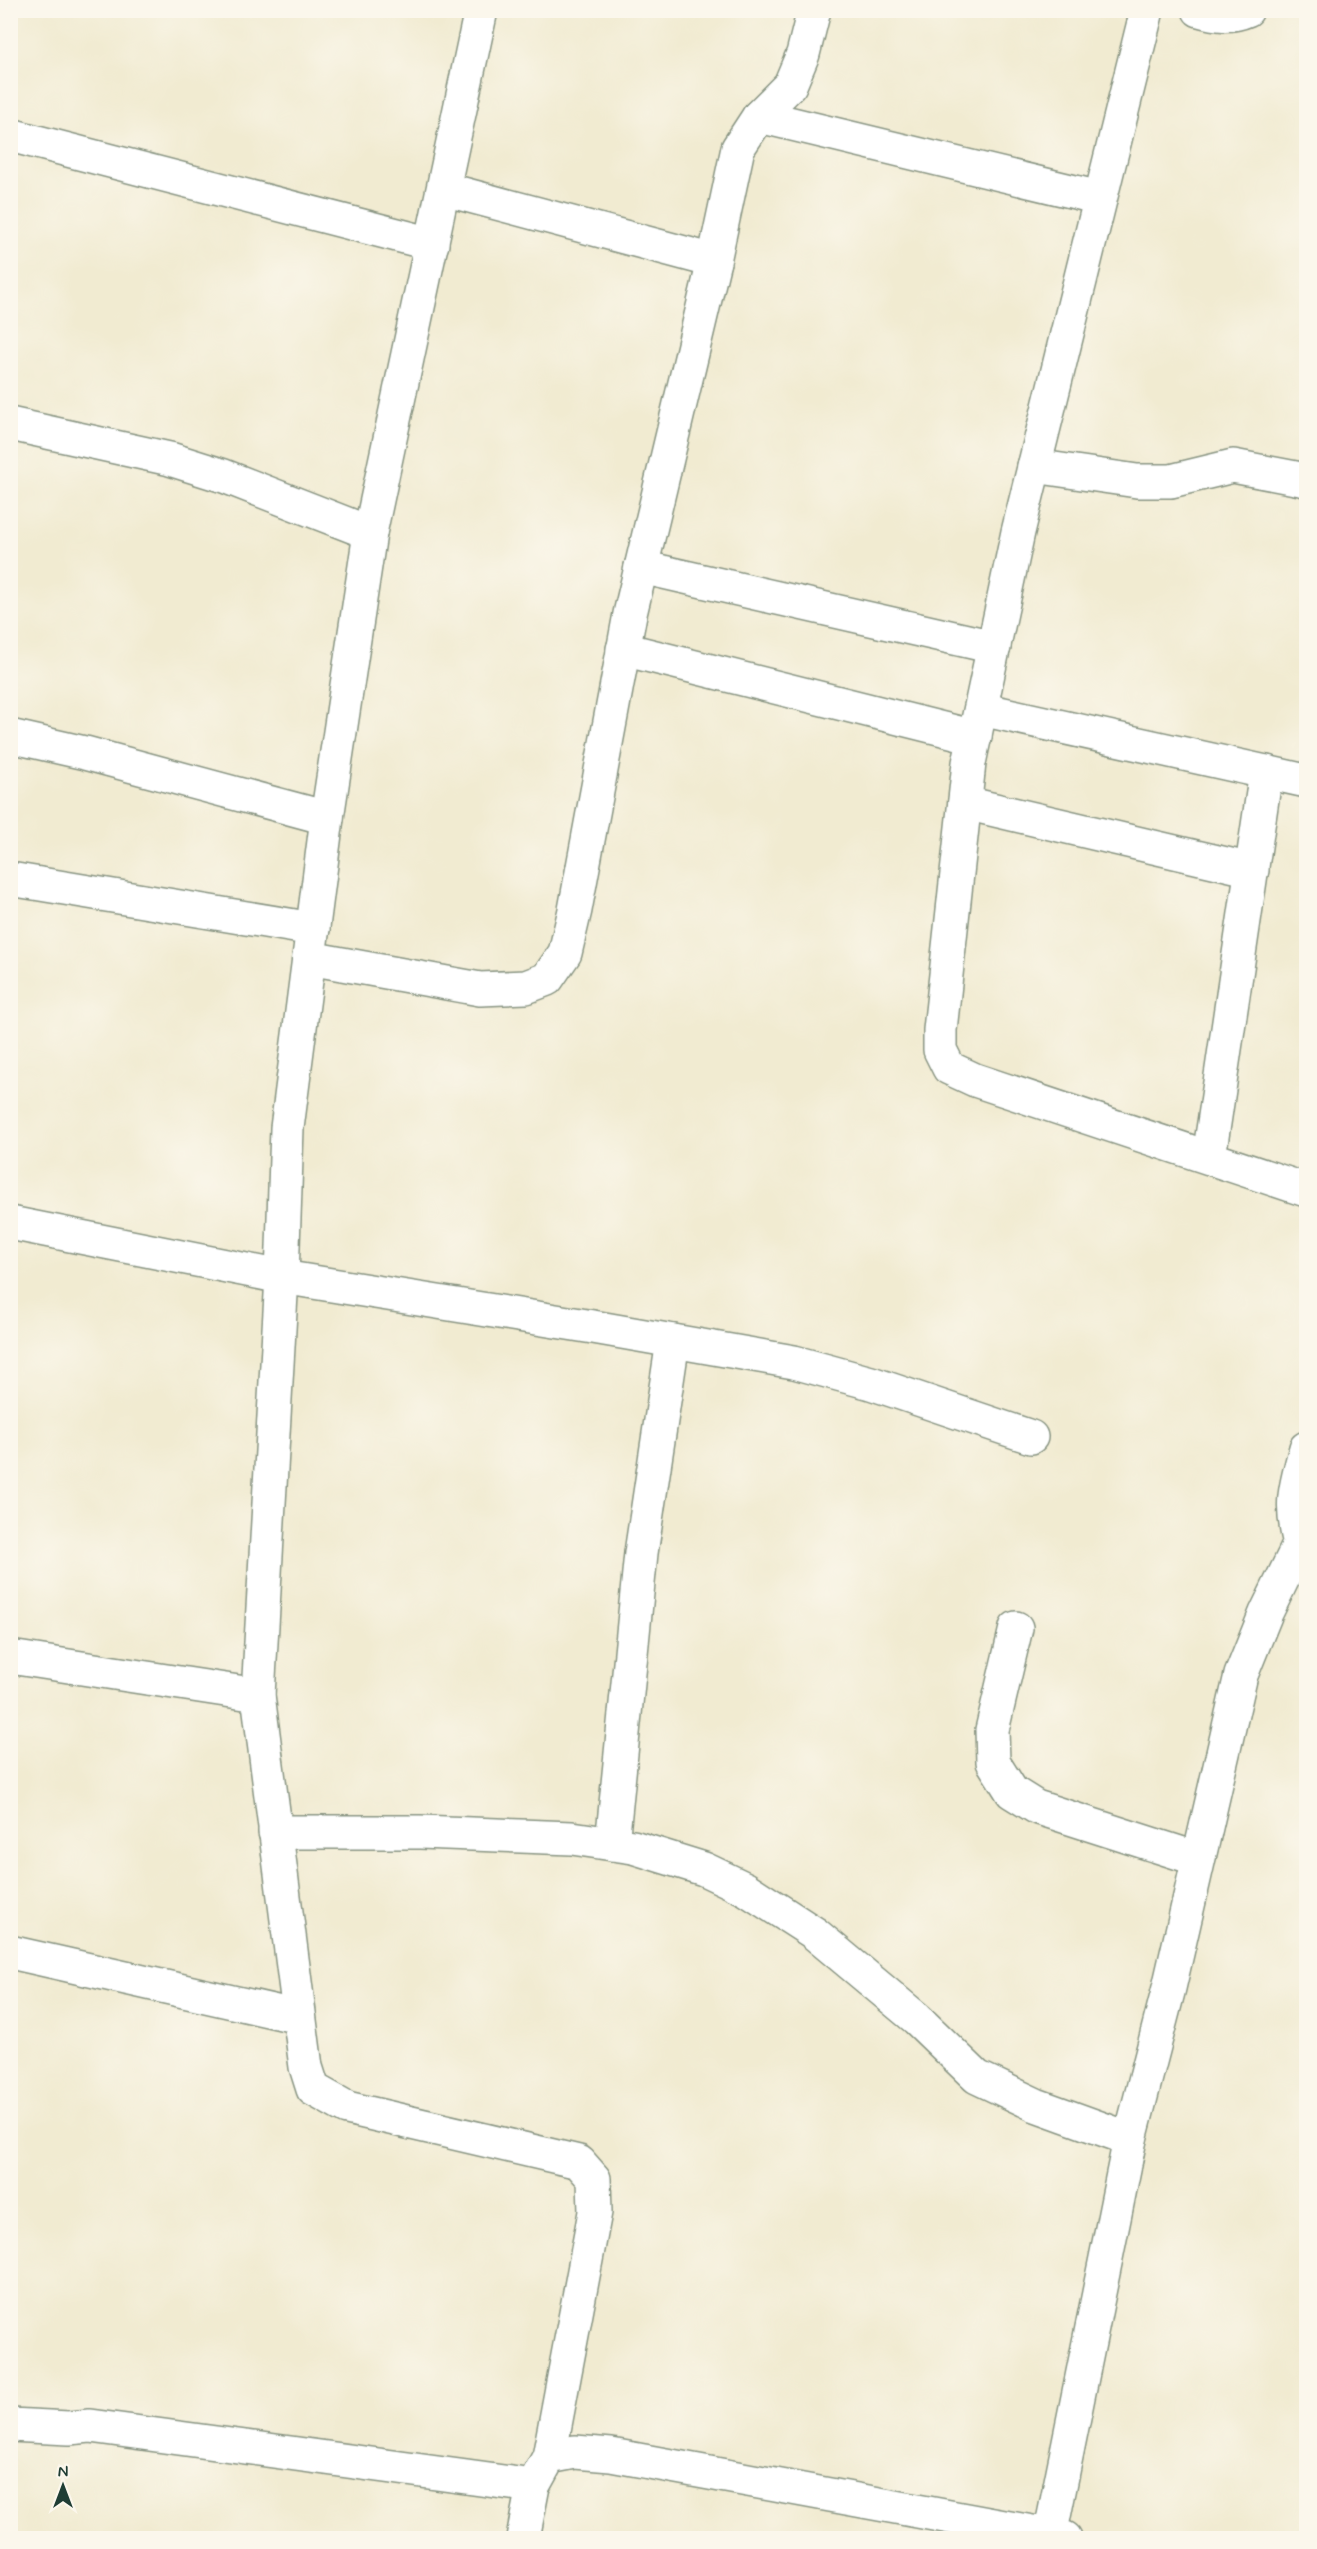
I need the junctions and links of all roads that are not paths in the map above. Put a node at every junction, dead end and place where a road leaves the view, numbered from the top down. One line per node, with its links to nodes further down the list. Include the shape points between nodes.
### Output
1 (481, 10): 8 (street)
2 (814, 10): 6 (street, via 790,85)
3 (1147, 10): 9 (street)
4 (1199, 10): 5 (street, via 1236,15)
5 (1247, 10)
6 (759, 116): 9 (street); 11 (street, via 738,148)
7 (10, 135): 10 (street)
8 (444, 189): 10 (street); 11 (street)
9 (1100, 198): 13 (street)
10 (432, 244): 15 (street)
11 (714, 261): 16 (street)
12 (10, 424): 15 (street, via 170,459)
13 (1034, 466): 14 (street, via 1137,481 1171,481 1233,466); 17 (street)
14 (1306, 480)
15 (370, 533): 24 (street)
16 (641, 567): 17 (street); 18 (street)
17 (994, 647): 19 (street)
18 (623, 649): 19 (street); 27 (street, via 575,910 565,953 547,979 526,987 480,990)
19 (978, 723): 21 (street); 23 (street)
20 (10, 736): 24 (street)
21 (1266, 772): 22 (street); 25 (street)
22 (1306, 781)
23 (965, 804): 25 (street); 28 (street, via 940,1030 940,1050 949,1068)
24 (327, 818): 27 (street)
25 (1252, 870): 28 (street)
26 (10, 879): 27 (street)
27 (311, 944): 31 (street, via 287,1128)
28 (1209, 1157): 29 (street)
29 (1306, 1190)
30 (10, 1223): 31 (street)
31 (282, 1277): 32 (street); 38 (street)
32 (673, 1341): 33 (street, via 794,1362 871,1383); 40 (street, via 641,1553)
33 (1032, 1437)
34 (1306, 1448): 35 (street, via 1294,1491 1294,1520)
35 (1303, 1544): 41 (street, via 1266,1614 1241,1675)
36 (1016, 1628): 41 (street, via 992,1730 993,1762 1012,1792 1036,1807)
37 (10, 1657): 38 (street)
38 (258, 1695): 39 (street)
39 (275, 1832): 40 (street, via 420,1832 573,1838); 43 (street)
40 (612, 1844): 44 (street, via 633,1846 704,1869 746,1889 814,1933 916,2019 977,2077 1036,2105)
41 (1198, 1859): 44 (street)
42 (10, 1952): 43 (street)
43 (299, 2017): 46 (street, via 313,2090 347,2108 579,2162 594,2179 595,2212)
44 (1130, 2139): 48 (street)
45 (10, 2425): 47 (street, via 90,2426)
46 (549, 2457): 47 (street); 48 (street, via 575,2452 611,2455)
47 (533, 2486): 49 (street)
48 (1058, 2537)
49 (523, 2538)

